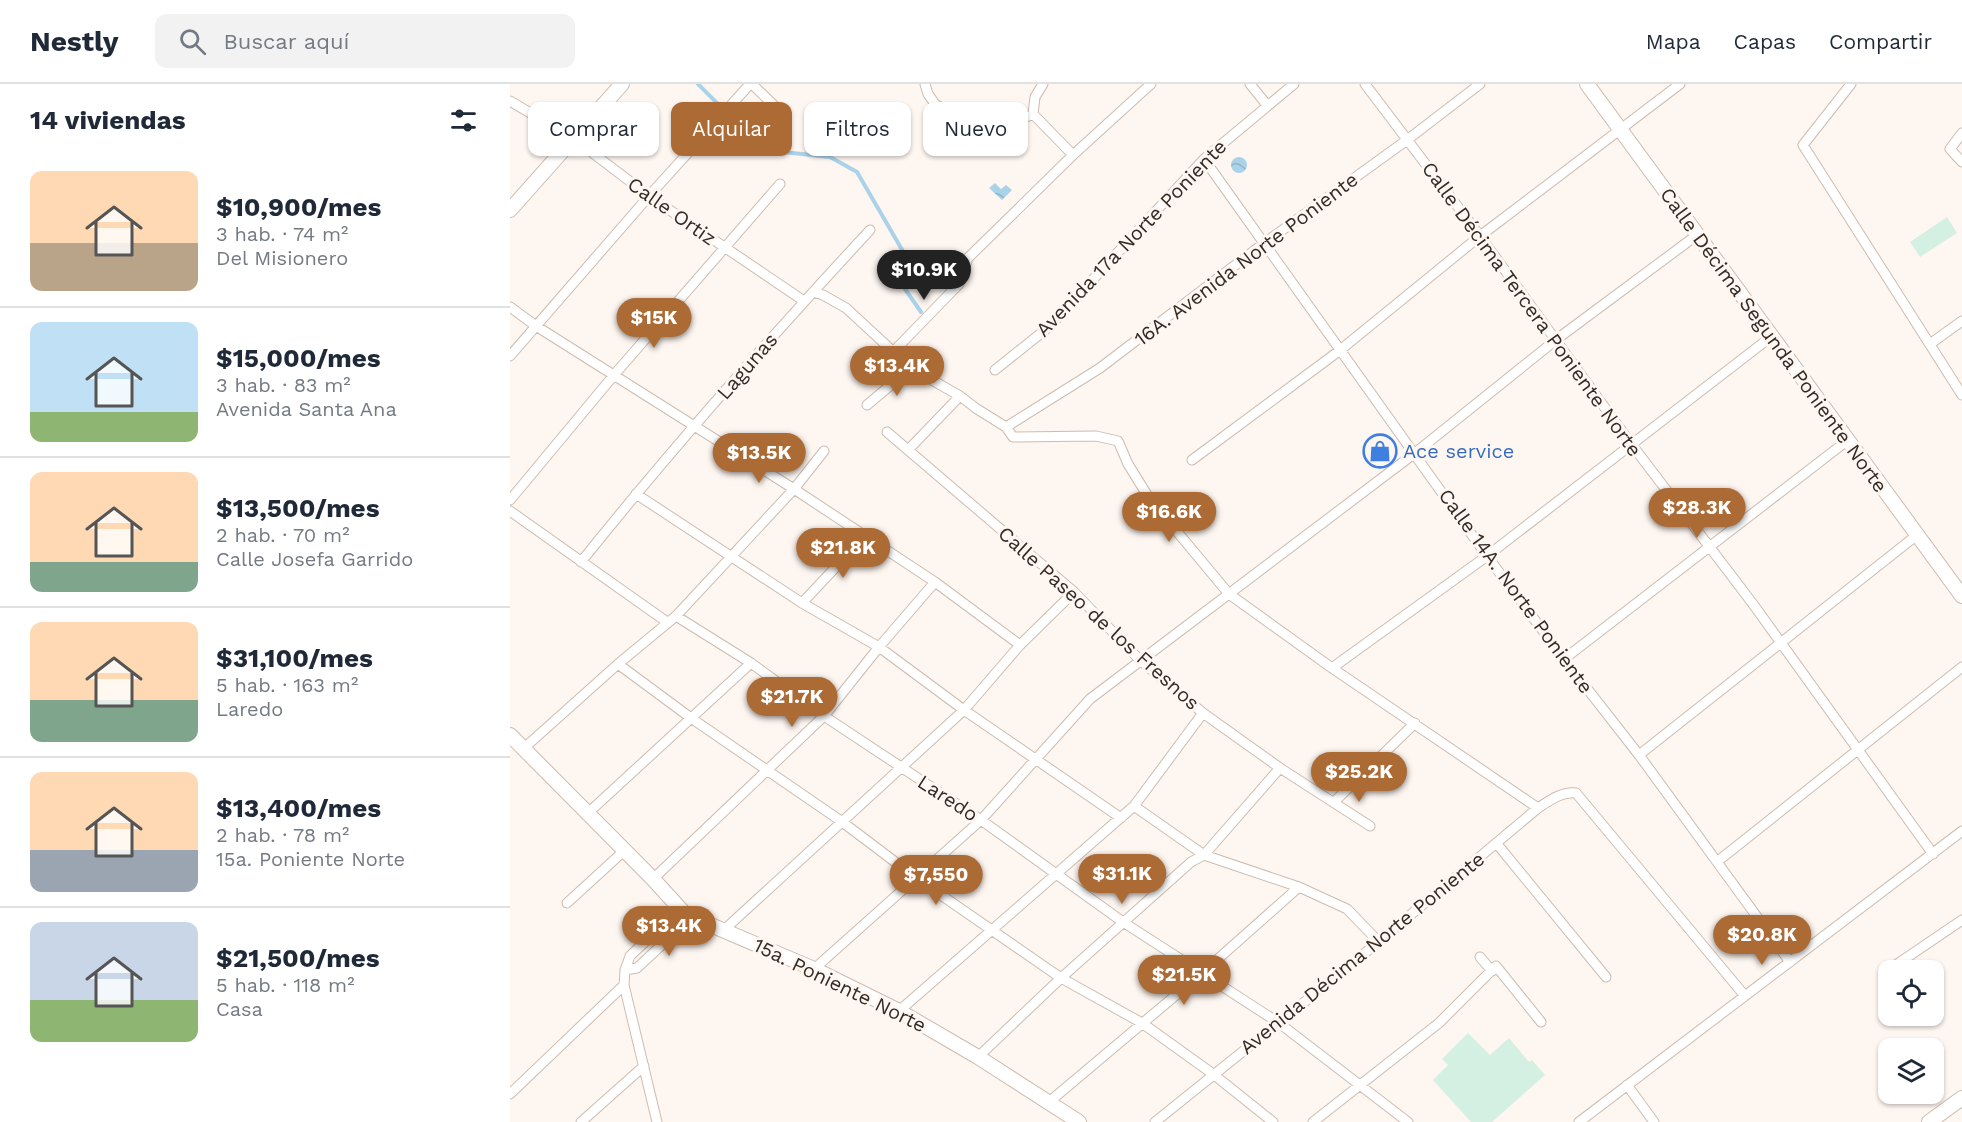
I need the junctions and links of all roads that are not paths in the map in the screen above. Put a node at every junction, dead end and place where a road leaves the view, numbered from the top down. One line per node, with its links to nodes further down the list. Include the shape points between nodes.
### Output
1 (622, 84): 14 (street)
2 (751, 84): 15 (street); 30 (street)
3 (925, 84): 16 (street)
4 (1043, 84): 19 (street, via 1035,97)
5 (1151, 84): 24 (street)
6 (1250, 84): 17 (street)
7 (1294, 84): 17 (street, Avenida 17a Norte Poniente)
8 (1365, 84): 23 (street, Calle Décima Tercera Poniente Norte)
9 (1480, 84): 23 (street, 16A. Avenida Norte Poniente)
10 (1587, 84): 21 (street, Calle Décima Segunda Poniente Norte)
11 (1680, 84): 21 (street)
12 (1851, 84): 44 (street, via 1803,145)
13 (510, 101): 18 (street, Calle Ortiz)
14 (606, 102)
15 (770, 102)
16 (934, 102)
17 (1267, 105): 27 (street, Avenida 17a Norte Poniente)
18 (528, 112)
19 (1033, 114): 20 (street); 24 (street)
20 (1028, 116)
21 (1620, 130): 33 (street, Calle Décima Segunda Poniente Norte); 34 (street)
22 (1962, 133): 28 (street, via 1950,149)
23 (1407, 140): 34 (street, Calle Décima Tercera Poniente Norte); 35 (street, 16A. Avenida Norte Poniente)
24 (1073, 155): 46 (street, via 968,258 959,284)
25 (557, 156): 31 (street)
26 (597, 156): 30 (street, Calle Ortiz)
27 (1204, 159): 35 (street, Calle 14A. Norte Poniente); 49 (street, Avenida 17a Norte Poniente, via 1050,326)
28 (1962, 162)
29 (780, 184): 36 (street)
30 (649, 196): 36 (street, Calle Ortiz); 41 (street)
31 (510, 210)
32 (870, 230): 37 (street, Lagunas)
33 (1697, 235): 42 (street, Calle Décima Segunda Poniente Norte); 43 (street)
34 (1480, 236): 43 (street, Calle Décima Tercera Poniente Norte); 45 (street)
35 (1263, 244): 45 (street, Calle 14A. Norte Poniente); 55 (street, 16A. Avenida Norte Poniente, via 1100,368)
36 (724, 248): 38 (street, Calle Ortiz); 50 (street)
37 (813, 292): 38 (street, Lagunas); 46 (street, via 846,308)
38 (804, 300): 54 (street, Lagunas)
39 (510, 307): 41 (street)
40 (1962, 321): 44 (street)
41 (536, 326): 47 (street); 50 (street)
42 (1772, 336): 57 (street, Calle Décima Segunda Poniente Norte); 58 (street)
43 (1557, 339): 58 (street, Calle Décima Tercera Poniente Norte); 61 (street)
44 (1930, 344): 51 (street)
45 (1339, 351): 61 (street, Calle 14A. Norte Poniente); 62 (street)
46 (893, 352): 48 (street)
47 (510, 356)
48 (911, 368): 52 (street); 53 (street)
49 (995, 370)
50 (614, 375): 54 (street); 65 (street)
51 (1962, 395)
52 (960, 396): 55 (street); 59 (street)
53 (867, 405)
54 (693, 427): 63 (street); 64 (street, Lagunas)
55 (1006, 427): 75 (street, via 1013,437 1096,436 1118,441 1149,498)
56 (887, 432): 59 (street, Calle Paseo de los Fresnos)
57 (1848, 440): 67 (street, Calle Décima Segunda Poniente Norte); 69 (street)
58 (1632, 445): 69 (street, Calle Décima Tercera Poniente Norte); 70 (street)
59 (909, 449): 74 (street, Calle Paseo de los Fresnos)
60 (824, 451): 63 (street)
61 (1415, 453): 70 (street, Calle 14A. Norte Poniente); 75 (street)
62 (1192, 460)
63 (794, 489): 68 (street); 71 (street)
64 (636, 494): 71 (street); 72 (street, Lagunas)
65 (510, 500)
66 (510, 511): 72 (street)
67 (1917, 535): 76 (street, Calle Décima Segunda Poniente Norte); 80 (street)
68 (865, 536): 73 (street); 77 (street)
69 (1709, 548): 80 (street, Calle Décima Tercera Poniente Norte); 83 (street)
70 (1488, 556): 83 (street, Calle 14A. Norte Poniente); 87 (street)
71 (732, 557): 77 (street); 78 (street)
72 (581, 562): 79 (street)
73 (935, 582): 81 (street); 82 (street)
74 (1074, 592): 81 (street); 84 (street, Calle Paseo de los Fresnos)
75 (1229, 594): 84 (street); 87 (street)
76 (1962, 596)
77 (802, 603): 82 (street)
78 (676, 616): 79 (street); 85 (street, Laredo)
79 (667, 622): 86 (street)
80 (1781, 643): 96 (street, Calle Décima Tercera Poniente Norte); 97 (street)
81 (1020, 645): 89 (street)
82 (879, 647): 89 (street); 91 (street)
83 (1564, 659): 97 (street, Calle 14A. Norte Poniente)
84 (1142, 661): 90 (street, Calle Paseo de los Fresnos); 98 (street, via 1090,699)
85 (751, 663): 91 (street, Laredo); 92 (street)
86 (618, 664): 92 (street); 95 (street)
87 (1332, 668): 93 (street)
88 (1962, 668): 96 (street)
89 (964, 710): 98 (street); 99 (street)
90 (1203, 713): 100 (street, Calle Paseo de los Fresnos); 103 (street)
91 (824, 716): 99 (street, Laredo); 101 (street)
92 (691, 718): 101 (street); 105 (street)
93 (1415, 723): 102 (street); 104 (street)
94 (510, 735): 95 (street, 15a. Poniente Norte)
95 (523, 749): 105 (street, 15a. Poniente Norte)
96 (1857, 749): 113 (street, Calle Décima Tercera Poniente Norte); 115 (street)
97 (1639, 755): 115 (street, Calle 14A. Norte Poniente)
98 (1036, 758): 106 (street); 107 (street)
99 (902, 768): 107 (street, Laredo); 108 (street)
100 (1280, 768): 102 (street, Calle Paseo de los Fresnos); 114 (street)
101 (766, 770): 108 (street); 118 (street)
102 (1334, 802): 109 (street, Calle Paseo de los Fresnos)
103 (1134, 806): 106 (street); 114 (street)
104 (1538, 808): 111 (street, Avenida Décima Norte Poniente); 137 (street, Avenida Décima Norte Poniente, via 1562,794 1576,793)
105 (588, 813): 112 (street, 15a. Poniente Norte)
106 (1121, 818): 116 (street)
107 (981, 820): 116 (street, Laredo); 117 (street)
108 (841, 821): 117 (street); 125 (street)
109 (1370, 826)
110 (1962, 831): 113 (street)
111 (1497, 844): 126 (street, Avenida Décima Norte Poniente); 134 (street)
112 (625, 850): 118 (street, 15a. Poniente Norte); 120 (street)
113 (1933, 854): 129 (street)
114 (1204, 855): 119 (street); 122 (street)
115 (1718, 861): 129 (street, Calle 14A. Norte Poniente)
116 (1056, 874): 122 (street, Laredo); 124 (street)
117 (915, 877): 124 (street); 130 (street)
118 (653, 879): 121 (street, 15a. Poniente Norte)
119 (1299, 887): 126 (street, via 1347,909); 133 (street)
120 (567, 903)
121 (685, 914): 125 (street, 15a. Poniente Norte); 131 (street, via 671,917 630,956); 131 (street, via 681,927 637,968)
122 (1123, 922): 133 (street, Laredo); 135 (street)
123 (1961, 924): 128 (street)
124 (992, 928): 135 (street); 138 (street)
125 (725, 929): 130 (street, 15a. Poniente Norte)
126 (1378, 941): 141 (street, Avenida Décima Norte Poniente)
127 (1480, 957): 132 (street)
128 (1904, 960)
129 (1790, 962): 137 (street)
130 (814, 969): 138 (street, 15a. Poniente Norte)
131 (625, 970): 136 (street)
132 (1492, 971): 139 (street, via 1496,966); 146 (street, via 1438,1023)
133 (1201, 974): 140 (street); 141 (street, Laredo)
134 (1606, 977)
135 (1062, 978): 140 (street); 142 (street)
136 (624, 985): 143 (street); 147 (street)
137 (1745, 996): 145 (street)
138 (899, 1011): 142 (street, 15a. Poniente Norte)
139 (1541, 1022)
140 (1142, 1023): 144 (street); 149 (street)
141 (1279, 1023): 144 (street, Avenida Décima Norte Poniente); 146 (street)
142 (978, 1057): 149 (street, 15a. Poniente Norte)
143 (644, 1066): 150 (street); 151 (street)
144 (1213, 1074): 153 (street, Avenida Décima Norte Poniente); 154 (street)
145 (1627, 1085): 157 (street); 158 (street)
146 (1360, 1086): 155 (street); 156 (street)
147 (510, 1094)
148 (1962, 1098): 159 (street)
149 (1049, 1102): 152 (street, 15a. Poniente Norte)
150 (581, 1122)
151 (657, 1122)
152 (1079, 1122)
153 (1155, 1122)
154 (1273, 1122)
155 (1313, 1122)
156 (1408, 1122)
157 (1579, 1122)
158 (1654, 1122)
159 (1929, 1122)

